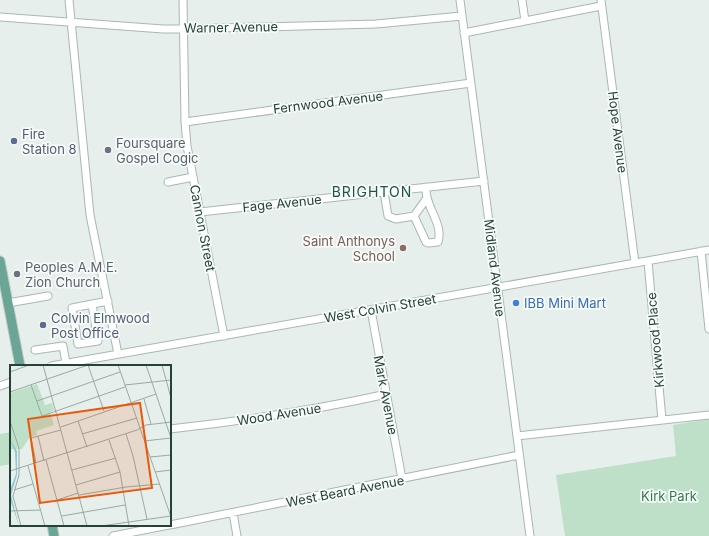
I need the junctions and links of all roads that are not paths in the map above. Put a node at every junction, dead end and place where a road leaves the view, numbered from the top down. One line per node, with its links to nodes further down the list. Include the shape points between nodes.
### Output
1 (69, 0): 9 (street)
2 (183, 0): 10 (street, Cannon Street)
3 (460, 0): 6 (street, Midland Avenue)
4 (522, 0): 8 (street)
5 (601, 3): 8 (street); 26 (street, Hope Avenue)
6 (462, 16): 10 (street, Warner Avenue, via 376,24); 11 (street, Midland Avenue)
7 (0, 17): 9 (street, Warner Avenue)
8 (526, 21): 11 (street)
9 (71, 22): 10 (street, Warner Avenue); 30 (street, via 90,215)
10 (184, 29): 13 (street, Cannon Street)
11 (464, 33): 12 (street, Midland Avenue)
12 (470, 83): 13 (street, Fernwood Avenue); 15 (street, Midland Avenue)
13 (185, 122): 14 (street, Cannon Street)
14 (193, 177): 16 (street); 20 (street, Cannon Street)
15 (484, 181): 17 (street, Fage Avenue); 27 (street, Midland Avenue)
16 (168, 182)
17 (426, 187): 18 (street, Fage Avenue); 19 (street)
18 (384, 192): 20 (street, Fage Avenue); 21 (street, via 388,216 396,219)
19 (427, 198): 21 (street); 21 (street, via 437,224 438,242 426,242)
20 (200, 212): 34 (street, Cannon Street)
21 (414, 216)
22 (709, 250): 23 (street, West Colvin Street)
23 (701, 251): 25 (street, West Colvin Street); 33 (street)
24 (0, 261): 29 (main road)
25 (648, 261): 26 (street, West Colvin Street); 44 (street, Kirkwood Place)
26 (635, 263): 27 (street, West Colvin Street)
27 (497, 288): 32 (street, West Colvin Street); 46 (street, Midland Avenue)
28 (48, 296): 29 (street)
29 (5, 299): 38 (main road)
30 (108, 301): 31 (street); 36 (street)
31 (92, 304): 31 (street, via 72,308 78,344 98,341)
32 (371, 310): 34 (street, West Colvin Street); 42 (street, Mark Avenue)
33 (709, 329)
34 (224, 336): 36 (street, West Colvin Street)
35 (35, 350): 37 (street, via 62,346)
36 (118, 354): 37 (street, West Colvin Street)
37 (66, 363): 39 (street, West Colvin Street)
38 (20, 365)
39 (56, 365)
40 (10, 382): 41 (street)
41 (0, 386)
42 (387, 394): 45 (street, Wood Avenue, via 346,404); 48 (street, Mark Avenue)
43 (709, 415): 44 (street)
44 (662, 420): 46 (street)
45 (171, 429)
46 (517, 436): 47 (street, Midland Avenue)
47 (519, 456): 48 (street, West Beard Avenue); 56 (street, Midland Avenue)
48 (402, 479): 49 (street, West Beard Avenue)
49 (233, 512): 50 (street, West Beard Avenue); 55 (street)
50 (171, 525)
51 (52, 526): 53 (main road)
52 (164, 526): 54 (street, West Beard Avenue)
53 (54, 536)
54 (113, 536)
55 (237, 536)
56 (530, 536)

